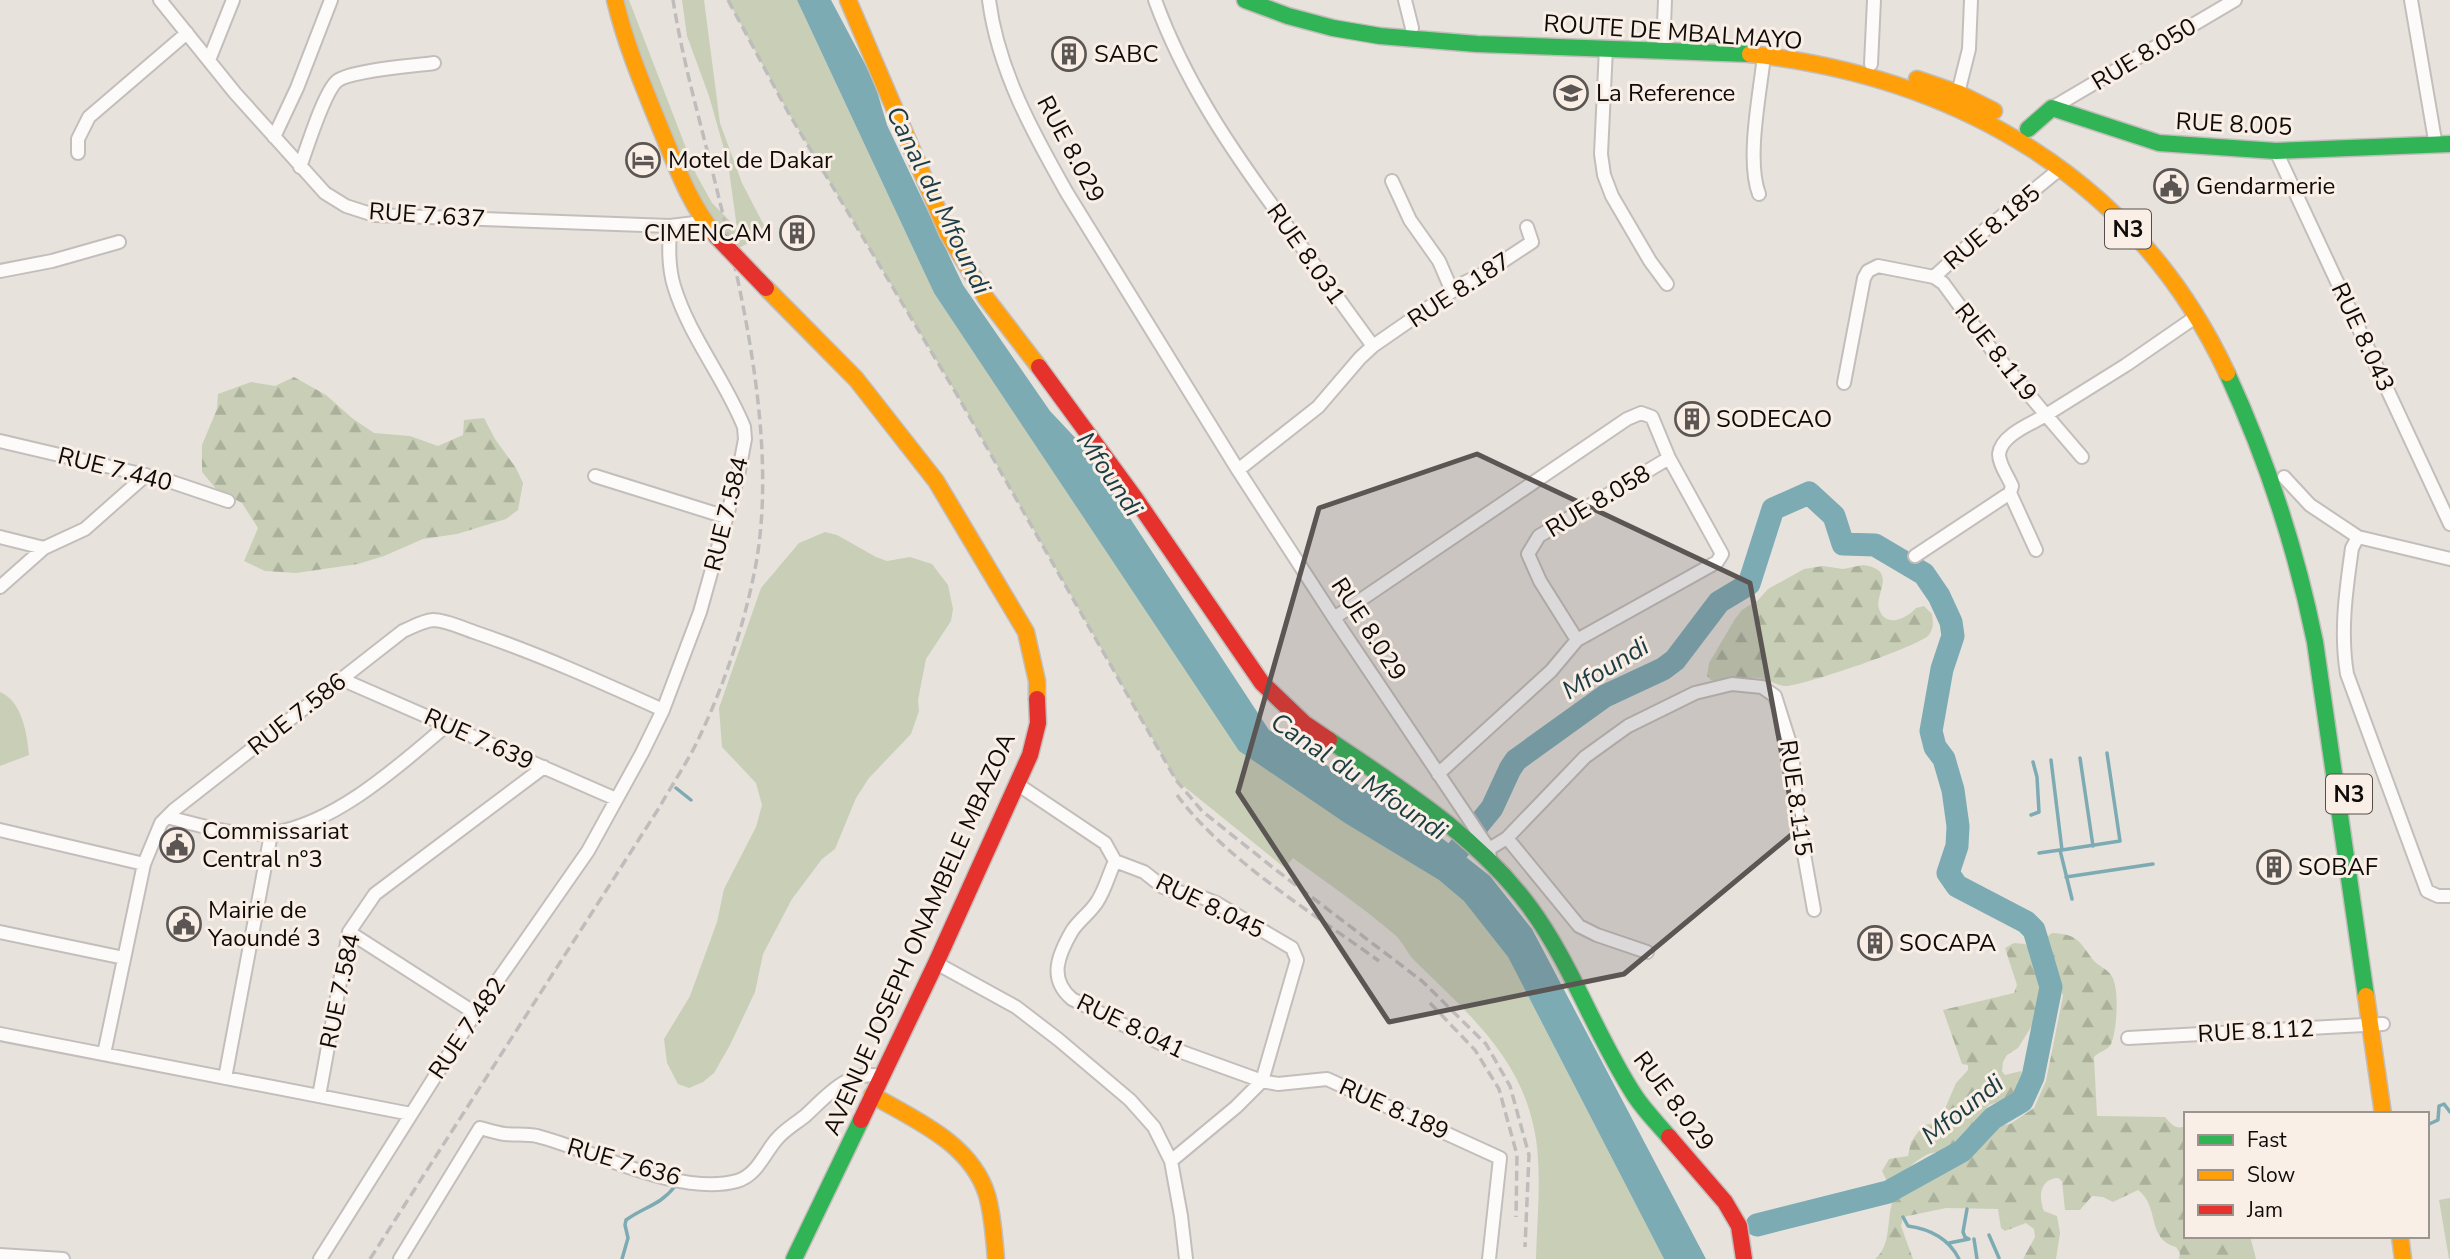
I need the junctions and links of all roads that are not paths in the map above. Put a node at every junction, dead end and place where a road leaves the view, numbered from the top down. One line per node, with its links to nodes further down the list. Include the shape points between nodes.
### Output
1 (160, 0): 17 (street, RUE 7.637)
2 (233, 0): 21 (street)
3 (331, 0): 27 (street)
4 (615, 0): 35 (main road, AVENUE JOSEPH ONAMBELE MBAZOA, via 650,103)
5 (848, 0): 78 (main road, via 966,268 1056,388 1262,684 1304,723)
6 (989, 0): 50 (street, RUE 8.029, via 1000,51 1041,147)
7 (1155, 0): 44 (street, RUE 8.031, via 1175,51 1225,139)
8 (1245, 0): 19 (main road, ROUTE DE MBALMAYO / N3, via 1336,30)
9 (1276, 0): 16 (main road, N3, via 1342,20)
10 (1405, 0): 16 (street)
11 (1665, 0): 18 (street)
12 (1874, 0): 23 (street)
13 (1970, 0): 24 (street, via 1969,48)
14 (2235, 0): 25 (street, RUE 8.050)
15 (2411, 0): 28 (street)
16 (1412, 28): 18 (main road, N3)
17 (187, 33): 21 (street, RUE 7.637); 30 (street, via 89,117 78,139)
18 (1663, 45): 19 (main road, ROUTE DE MBALMAYO / N3); 20 (main road, ROUTE DE MBALMAYO / N3); 23 (main road, N3, via 1756,45)
19 (1605, 48): 41 (street, via 1604,175)
20 (1764, 56): 32 (main road, ROUTE DE MBALMAYO / N3, via 1897,85 1985,122); 34 (street, via 1753,156)
21 (209, 60): 27 (street, RUE 7.637)
22 (434, 63): 31 (street, via 351,74 336,82)
23 (1871, 64): 24 (main road, N3)
24 (1958, 93): 26 (main road, N3)
25 (2052, 108): 26 (main road); 29 (main road, RUE 8.005, via 2159,143)
26 (2028, 129): 53 (main road, N3, via 2118,199 2182,271 2220,336)
27 (274, 137): 31 (street, RUE 7.637)
28 (2443, 145): 29 (main road, RUE 8.005)
29 (2276, 150): 57 (street, RUE 8.043)
30 (78, 153)
31 (300, 167): 36 (street, RUE 7.637, via 325,193 374,215)
32 (2061, 169): 40 (street, RUE 8.185); 43 (main road, ROUTE DE MBALMAYO / N3, via 2141,243)
33 (1392, 181): 42 (street)
34 (1759, 194)
35 (703, 222): 36 (street, RUE 7.637); 72 (main road, AVENUE JOSEPH ONAMBELE MBAZOA, bridge, via 856,379 936,481 1026,632 1037,681 1038,723)
36 (670, 226): 56 (street, RUE 7.584, via 674,285 744,427 738,476)
37 (1527, 227): 42 (street, RUE 8.187, via 1532,242)
38 (119, 242): 39 (street)
39 (0, 271)
40 (1934, 277): 45 (street, RUE 8.185, via 1878,266 1868,271); 46 (street, RUE 8.119)
41 (1667, 284)
42 (1452, 291): 44 (street, RUE 8.187)
43 (2197, 316): 46 (street, RUE 8.119); 89 (main road, ROUTE DE MBALMAYO / N3, via 2230,379 2273,482 2302,578)
44 (1373, 346): 50 (street, via 1318,407)
45 (1844, 383)
46 (2046, 415): 48 (street); 54 (street, via 2004,442 1999,454 2012,486)
47 (0, 440): 51 (street, RUE 7.440)
48 (2082, 457)
49 (1669, 458): 65 (street, RUE 8.058, via 1652,416 1641,413 1627,419); 66 (street, RUE 8.058, via 1539,536 1528,554); 66 (street, via 1722,554 1717,562)
50 (1238, 470): 65 (street, RUE 8.029)
51 (146, 475): 55 (street, RUE 7.440); 60 (street, via 85,529)
52 (595, 477): 56 (street)
53 (2284, 477): 59 (street, via 2310,505); 89 (main road, N3, via 2313,576 2326,641)
54 (2010, 493): 61 (street); 62 (street)
55 (228, 501)
56 (726, 517): 68 (street, RUE 7.584, via 700,612)
57 (2450, 524)
58 (0, 537): 60 (street)
59 (2358, 537): 63 (street); 81 (street, via 2352,548 2343,625 2347,674 2427,891)
60 (44, 548): 64 (street)
61 (2036, 550)
62 (1916, 556)
63 (2450, 559)
64 (0, 587)
65 (1334, 618): 71 (street, RUE 8.029)
66 (1577, 640): 71 (street, via 1551,671)
67 (341, 679): 68 (street, RUE 7.586, via 403,631 435,620 593,678); 69 (street, RUE 7.639); 74 (street, RUE 7.586)
68 (663, 710): 73 (street, RUE 7.584)
69 (447, 725): 70 (street, RUE 7.639); 76 (street, via 382,780 305,824)
70 (544, 767): 73 (street, RUE 7.639); 84 (street, RUE 7.584, via 375,894)
71 (1438, 774): 78 (street, RUE 8.029)
72 (1017, 784): 79 (street, via 1105,843); 87 (main road, AVENUE JOSEPH ONAMBELE MBAZOA)
73 (616, 799): 88 (street, RUE 7.482, via 588,851)
74 (167, 817): 76 (street, via 211,828); 80 (street, RUE 7.586)
75 (0, 830): 80 (street)
76 (271, 834): 94 (street)
77 (1507, 838): 78 (street, RUE 8.115); 82 (street, RUE 8.115, via 1585,757 1628,726 1695,693 1732,684 1762,687 1775,696 1792,750 1797,816); 85 (street, via 1579,926)
78 (1490, 854): 112 (main road, RUE 8.029, via 1555,946 1637,1099 1725,1202 1739,1226)
79 (1115, 861): 95 (street, RUE 8.045, via 1144,872 1163,887 1216,903 1292,948 1297,960); 95 (street, RUE 8.041, via 1099,900 1073,930 1060,956 1055,975 1062,991 1168,1047)
80 (144, 864): 86 (street, RUE 7.586)
81 (2450, 896)
82 (1814, 911)
83 (0, 932): 86 (street)
84 (349, 932): 88 (street); 97 (street, RUE 7.584)
85 (1647, 951)
86 (124, 958): 92 (street, RUE 7.586)
87 (936, 963): 93 (main road, AVENUE JOSEPH ONAMBELE MBAZOA); 101 (street, via 1016,1007 1059,1040 1130,1100 1154,1128)
88 (475, 1013): 100 (street, RUE 7.482)
89 (2377, 1024): 91 (street, RUE 8.112); 98 (main road, ROUTE DE MBALMAYO / N3); 99 (main road, N3)
90 (0, 1034): 92 (street)
91 (2128, 1038)
92 (104, 1054): 94 (street)
93 (881, 1076): 96 (main road, AVENUE JOSEPH ONAMBELE MBAZOA); 107 (street, RUE 7.636, via 870,1074 840,1084 780,1135 756,1170 724,1184 684,1181 626,1167 534,1135 480,1128)
94 (225, 1078): 97 (street)
95 (1262, 1081): 101 (street); 111 (street, RUE 8.189, via 1327,1079 1498,1156 1501,1162)
96 (872, 1095): 108 (main road, AVENUE JOSEPH ONAMBELE MBAZOA); 109 (main road, via 948,1141 973,1168 991,1214)
97 (319, 1096): 100 (street)
98 (2383, 1112)
99 (2396, 1112)
100 (411, 1114): 106 (street, RUE 7.482)
101 (1171, 1161): 110 (street)
102 (2400, 1238): 113 (main road)
103 (2413, 1238): 114 (main road)
104 (0, 1255): 105 (street)
105 (63, 1259)
106 (320, 1259)
107 (400, 1259)
108 (794, 1259)
109 (996, 1259)
110 (1186, 1259)
111 (1489, 1259)
112 (1744, 1259)
113 (2403, 1259)
114 (2416, 1259)

